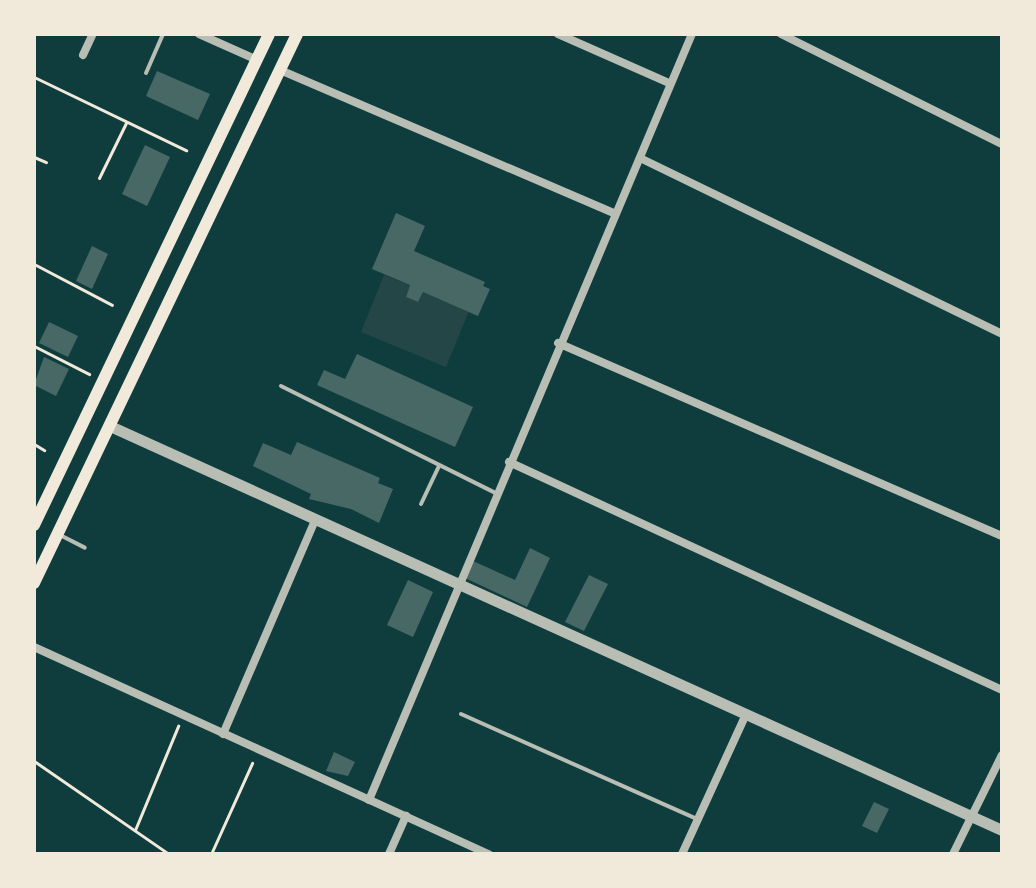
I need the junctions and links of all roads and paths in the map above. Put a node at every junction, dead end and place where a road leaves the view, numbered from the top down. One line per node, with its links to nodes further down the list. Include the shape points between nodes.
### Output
1 (93, 34): 9 (street)
2 (163, 34): 12 (lane)
3 (199, 34): 10 (street)
4 (269, 34): 10 (main road)
5 (297, 34): 11 (main road)
6 (558, 34): 14 (street)
7 (692, 34): 14 (street)
8 (781, 34): 16 (street)
9 (83, 55)
10 (257, 60): 28 (main road)
11 (280, 70): 22 (street); 30 (main road)
12 (146, 73)
13 (34, 77): 15 (path)
14 (669, 83): 19 (street)
15 (126, 123): 17 (path); 21 (path)
16 (1002, 144)
17 (186, 150)
18 (34, 157): 20 (path)
19 (640, 158): 22 (street); 25 (street)
20 (46, 162)
21 (99, 178)
22 (614, 213): 26 (street)
23 (34, 264): 24 (path)
24 (112, 305)
25 (1002, 334)
26 (558, 343): 33 (street); 40 (street)
27 (34, 346): 28 (path)
28 (103, 381): 38 (main road)
29 (281, 386): 34 (lane)
30 (110, 426): 37 (street); 39 (main road)
31 (34, 444): 32 (path)
32 (44, 450)
33 (509, 462): 35 (street); 45 (street)
34 (439, 466): 35 (lane); 36 (lane)
35 (496, 493): 43 (street)
36 (421, 504)
37 (315, 520): 43 (street); 49 (street)
38 (34, 525)
39 (57, 534): 41 (lane); 42 (main road)
40 (1002, 536)
41 (85, 548)
42 (34, 583)
43 (458, 584): 47 (street); 53 (street)
44 (34, 647): 48 (street)
45 (1002, 690)
46 (461, 714): 56 (lane)
47 (746, 714): 55 (street); 56 (street)
48 (183, 715): 49 (street); 57 (path)
49 (223, 734): 50 (street)
50 (258, 749): 53 (street); 60 (path)
51 (1002, 755): 55 (street)
52 (34, 761): 57 (path)
53 (369, 800): 54 (street)
54 (406, 816): 61 (street); 62 (street)
55 (971, 816): 58 (street); 64 (street)
56 (697, 819): 63 (street)
57 (135, 830): 59 (path)
58 (1002, 830)
59 (169, 854)
60 (211, 854)
61 (389, 854)
62 (489, 854)
63 (682, 854)
64 (953, 854)

